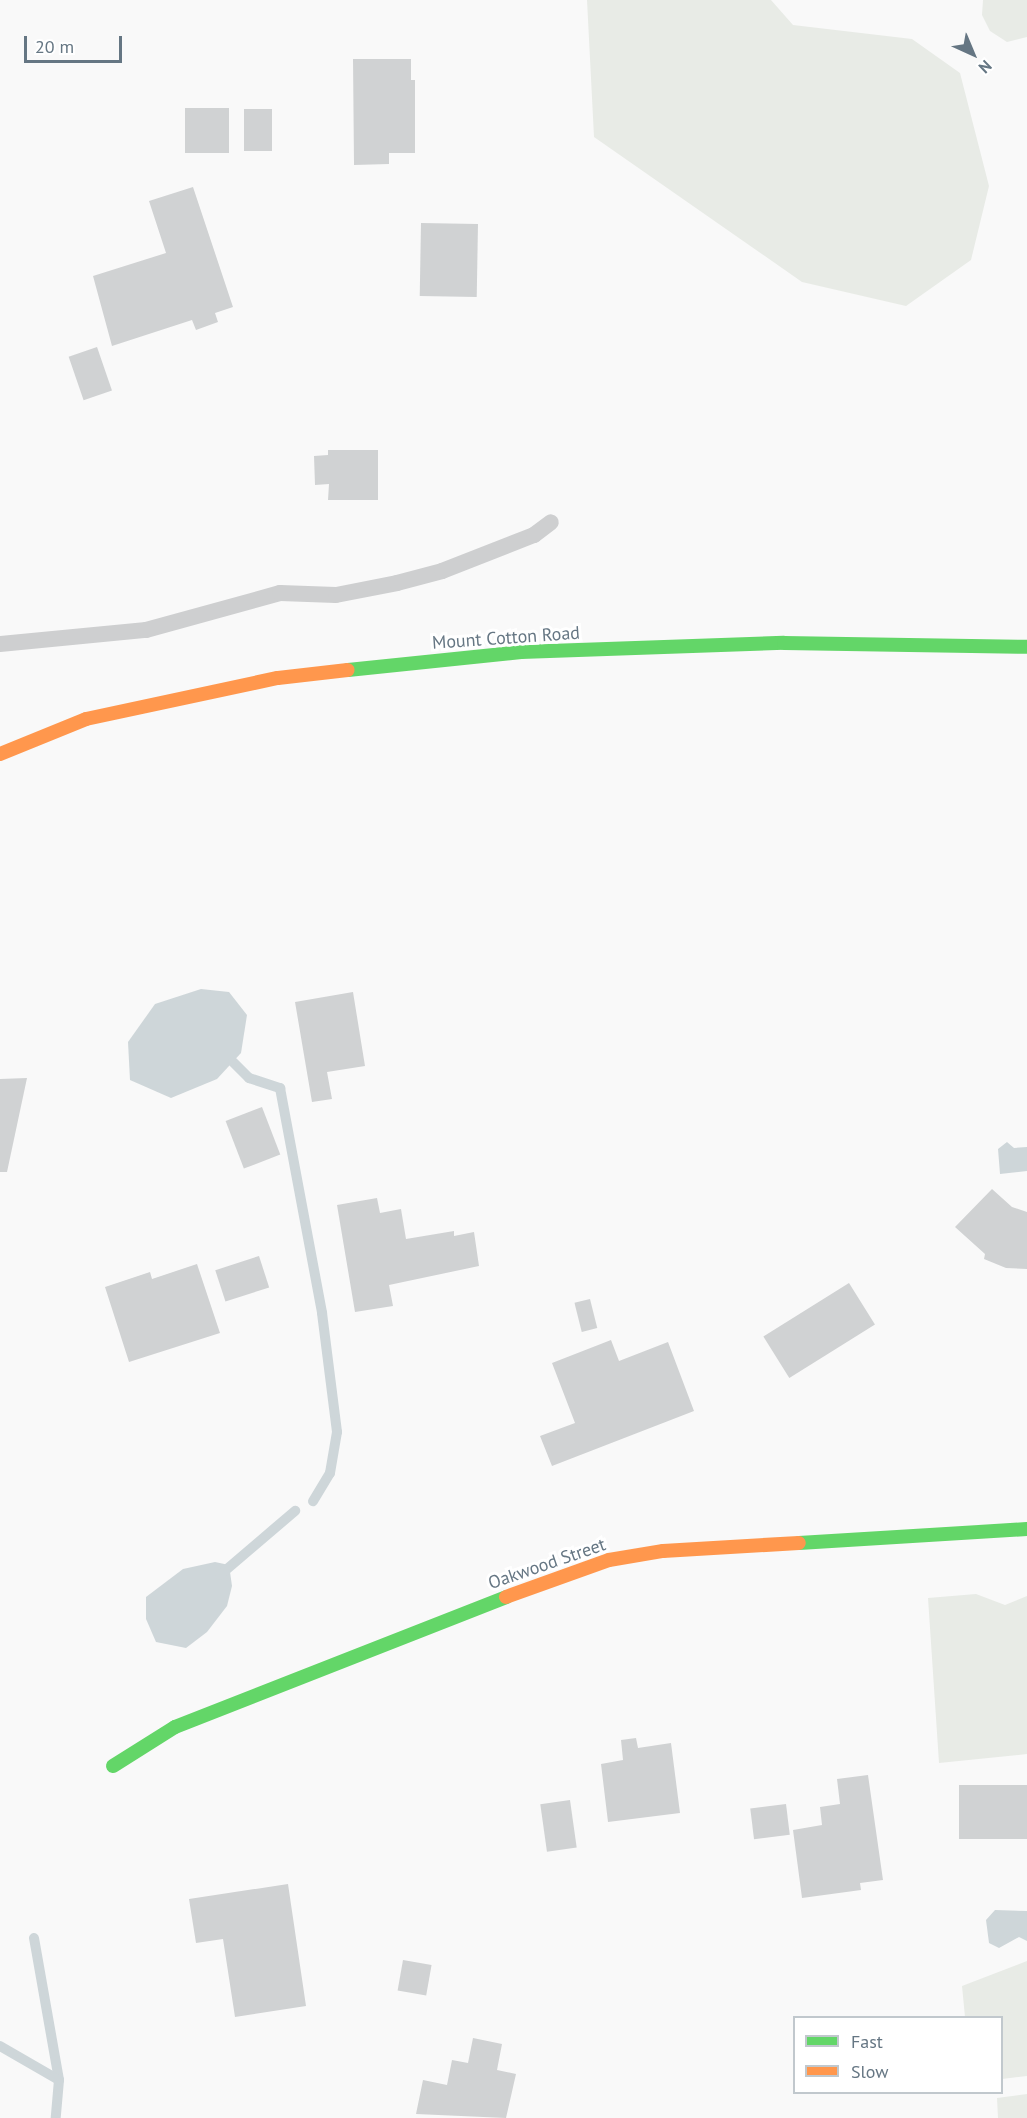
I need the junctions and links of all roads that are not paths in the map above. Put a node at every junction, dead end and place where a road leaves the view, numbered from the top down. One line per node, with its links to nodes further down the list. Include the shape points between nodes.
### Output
1 (551, 522): 2 (lane, via 534,535 442,571 397,583 336,595 280,593 146,630)
2 (0, 644)
3 (1027, 647): 4 (main road, Mount Cotton Road, via 784,643 521,652 278,678 86,719)
4 (0, 754)
5 (1027, 1529): 6 (main road, Oakwood Street, via 663,1551 609,1560 553,1578 175,1727)
6 (112, 1766)

